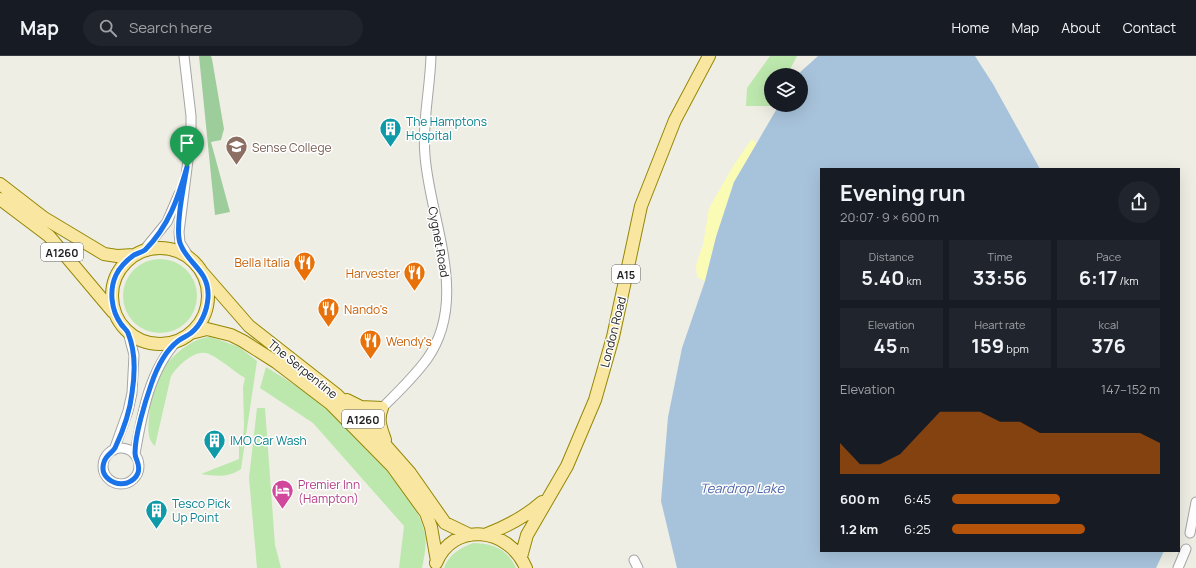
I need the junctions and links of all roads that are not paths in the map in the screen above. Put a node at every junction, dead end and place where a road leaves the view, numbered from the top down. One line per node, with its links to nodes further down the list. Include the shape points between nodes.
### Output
1 (184, 56): 4 (street, via 191,116)
2 (431, 56): 15 (street, Cygnet Road, via 424,116 425,156 448,297 438,337 427,358)
3 (709, 56): 19 (main road, London Road / A15, via 675,120 641,206 613,337 595,400 567,466)
4 (187, 167): 7 (street, via 177,202 167,222); 8 (street, via 179,232 180,243)
5 (0, 184): 7 (main road, A1260, via 44,218 104,254 117,256)
6 (0, 199): 10 (main road, A1260, via 49,236)
7 (139, 253): 8 (main road, via 163,248 172,249); 10 (main road, via 124,264 116,275 112,288)
8 (189, 258): 9 (main road)
9 (201, 271): 12 (main road, via 206,283 207,304 200,323); 14 (main road, The Serpentine / A1260, via 249,326)
10 (115, 314): 11 (main road)
11 (128, 332): 13 (main road, via 151,344); 17 (street, via 134,354 132,393)
12 (191, 333): 13 (main road); 26 (main road, The Serpentine / A1260, via 208,329 243,341 276,362 331,404 392,466 426,513 431,527)
13 (178, 341): 18 (street, via 168,351 151,383)
14 (337, 395): 15 (main road, via 361,407); 16 (main road, The Serpentine / A1260)
15 (382, 408): 16 (main road, via 378,418)
16 (388, 446): 23 (main road, The Serpentine / A1260, via 445,523)
17 (114, 450): 18 (street, via 125,449); 18 (street, via 106,457 103,466 108,478 117,484 127,483 135,477 139,464)
18 (134, 454)
19 (550, 494): 22 (main road, London Road / A15, via 527,516); 25 (main road, London Road / A15, via 527,535)
20 (1196, 502): 21 (street)
21 (1190, 533)
22 (487, 534): 23 (main road); 25 (main road, via 512,546)
23 (470, 535): 26 (main road, via 456,540 445,549)
24 (1186, 549): 27 (street)
25 (523, 563)
26 (436, 564)
27 (1178, 568)

